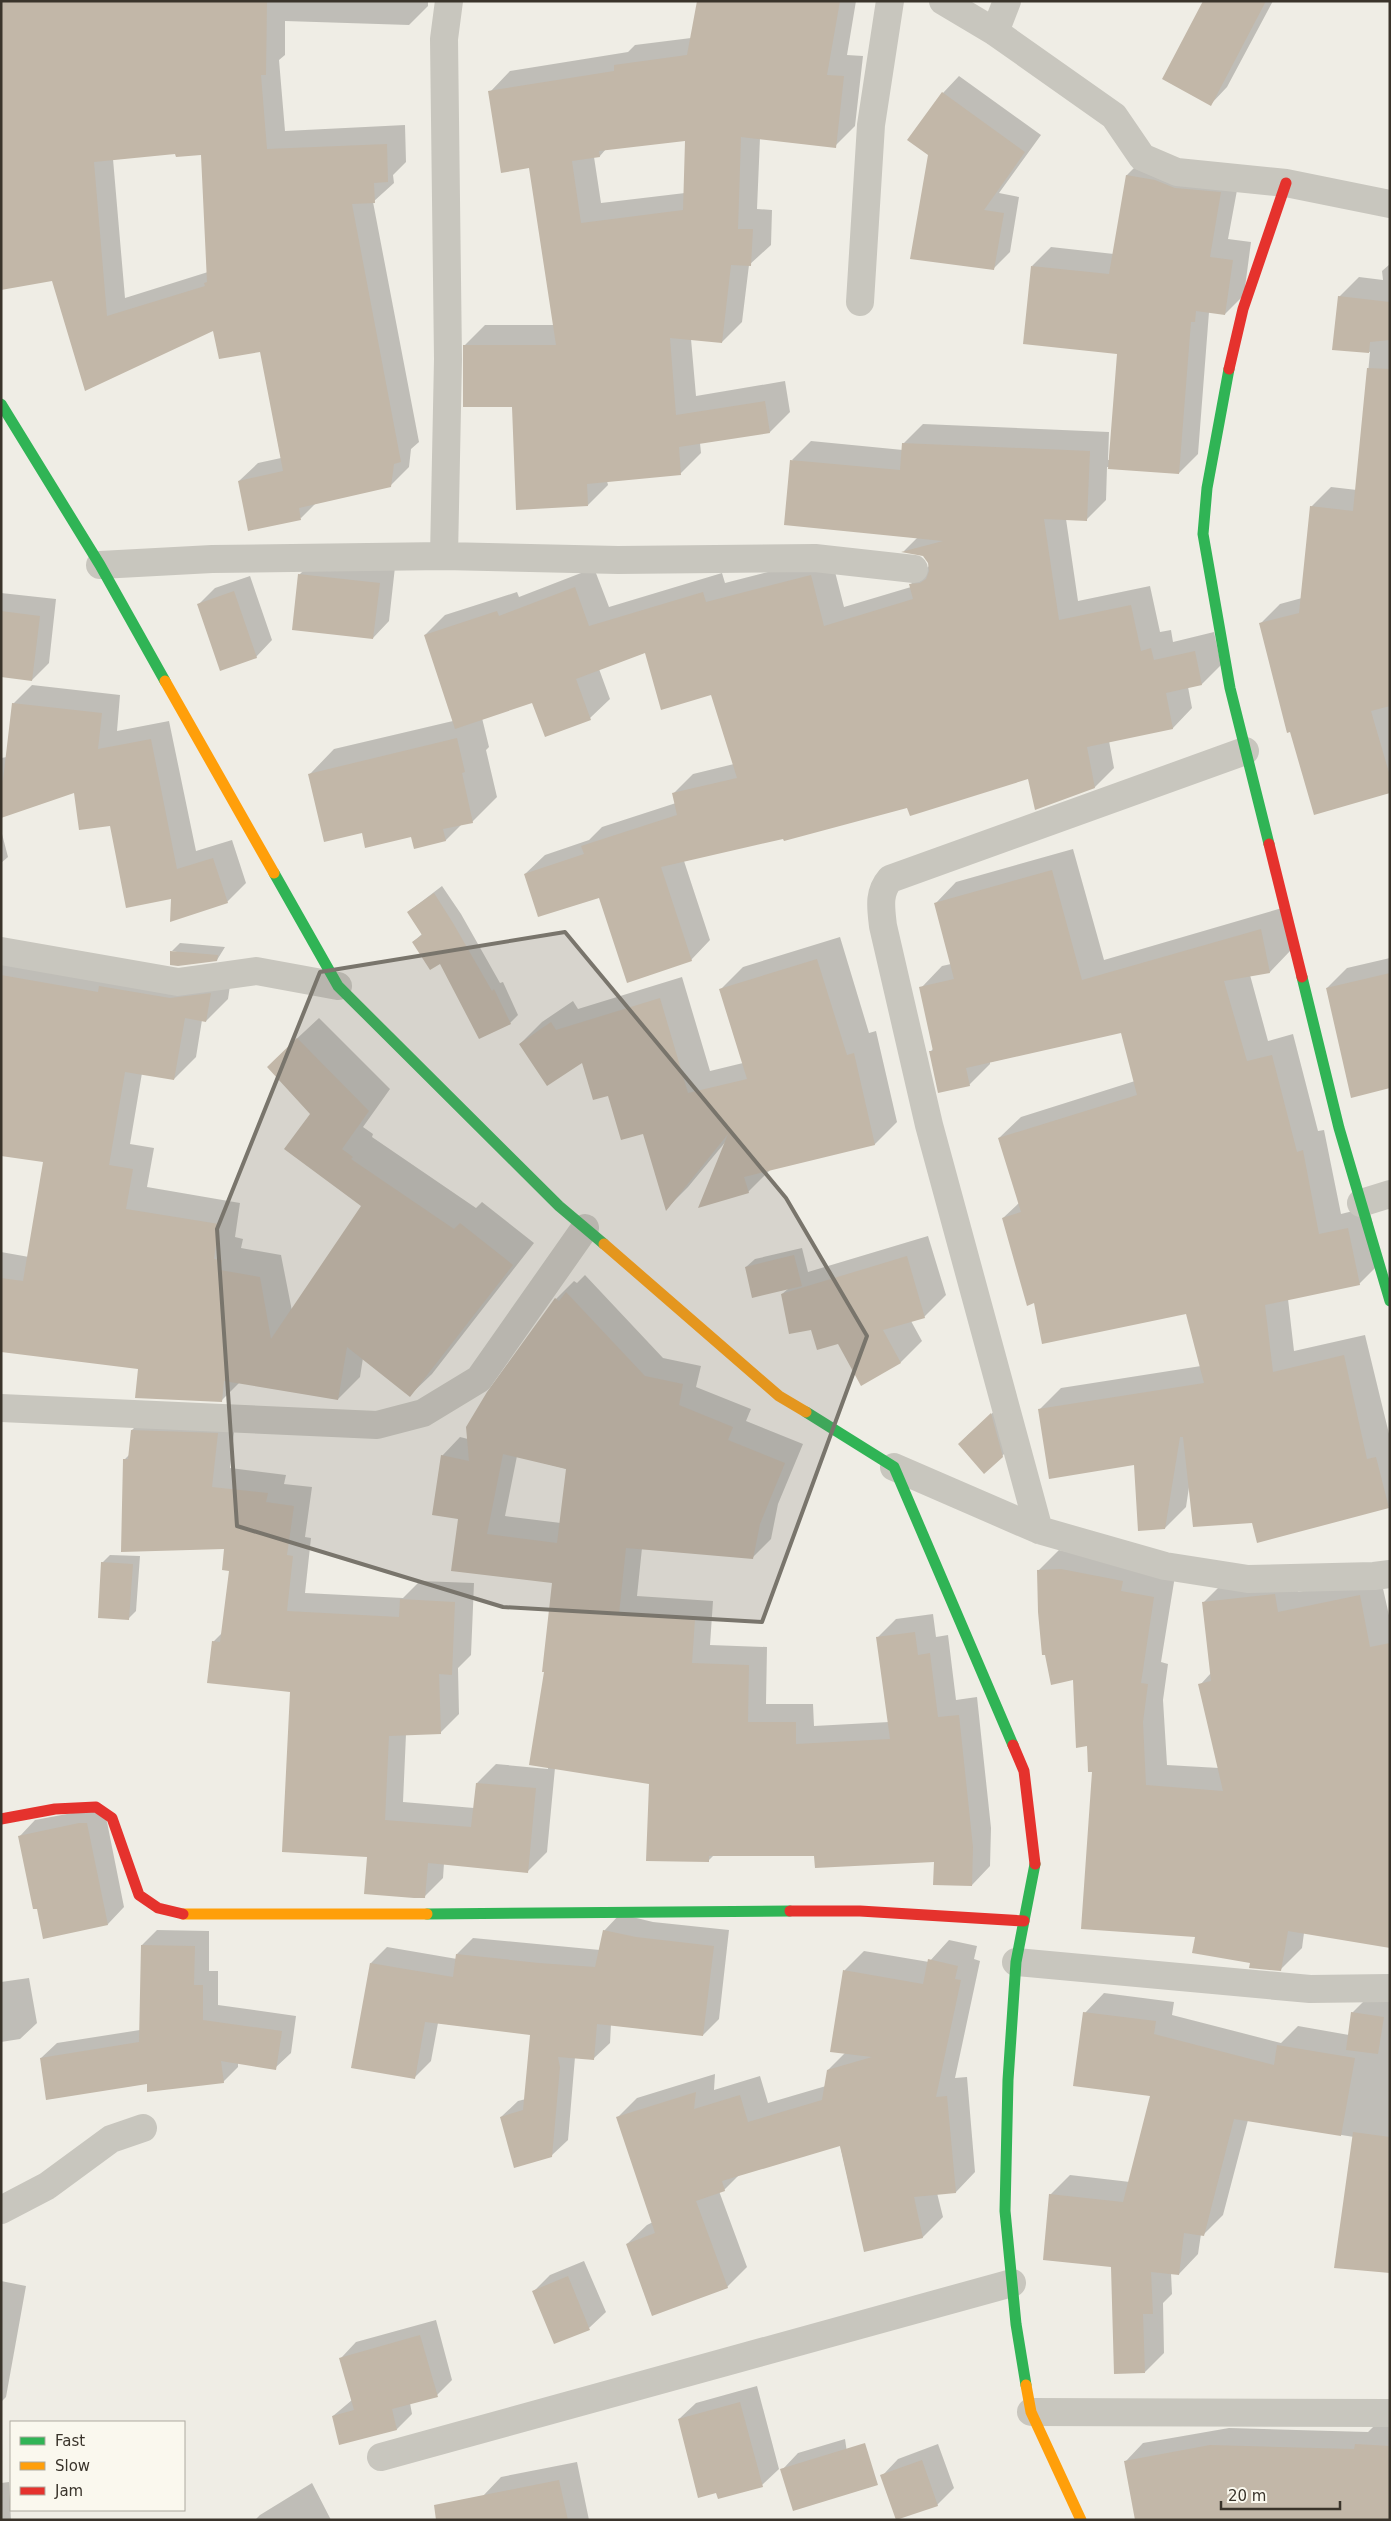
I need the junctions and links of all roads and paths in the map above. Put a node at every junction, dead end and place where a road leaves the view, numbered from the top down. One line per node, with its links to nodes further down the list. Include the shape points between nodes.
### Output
1 (449, 1): 10 (street, via 444,39 448,359)
2 (890, 1): 8 (street, via 870,125)
3 (943, 1): 5 (street)
4 (1007, 1): 5 (street)
5 (995, 32): 6 (street, via 1114,116 1142,157 1177,172)
6 (1286, 183): 7 (street); 13 (street, via 1243,309 1223,395 1207,488 1203,534 1230,688)
7 (1390, 204)
8 (860, 302)
9 (1, 404): 11 (street)
10 (444, 556): 11 (street, via 212,559); 12 (street, via 618,560 815,558)
11 (100, 565): 15 (street)
12 (914, 569)
13 (1246, 751): 17 (street); 22 (street, via 890,879 880,898 883,926 929,1125)
14 (1, 952): 15 (street, via 178,982 256,971)
15 (338, 986): 18 (street, via 558,1206)
16 (1390, 1194): 17 (street)
17 (1360, 1203): 19 (street)
18 (585, 1228): 20 (street, via 479,1379 423,1413 377,1426); 21 (street, via 779,1396)
19 (1390, 1301)
20 (1, 1408)
21 (894, 1467): 22 (street); 25 (street, via 1024,1771 1035,1865)
22 (1039, 1530): 23 (street, via 1165,1566 1248,1579)
23 (1390, 1574)
24 (1, 1819): 25 (street, via 55,1809 96,1806 112,1818 139,1895 158,1908 188,1915 860,1911)
25 (1024, 1920): 26 (street)
26 (1016, 1962): 27 (street, via 1310,1989); 30 (street, via 1008,2080 1005,2211)
27 (1390, 1988)
28 (143, 2128): 29 (street, via 111,2139 47,2186)
29 (1, 2210)
30 (1012, 2283): 31 (street); 33 (street)
31 (1030, 2412): 32 (street); 34 (street)
32 (1390, 2413)
33 (382, 2457)
34 (1081, 2520)

